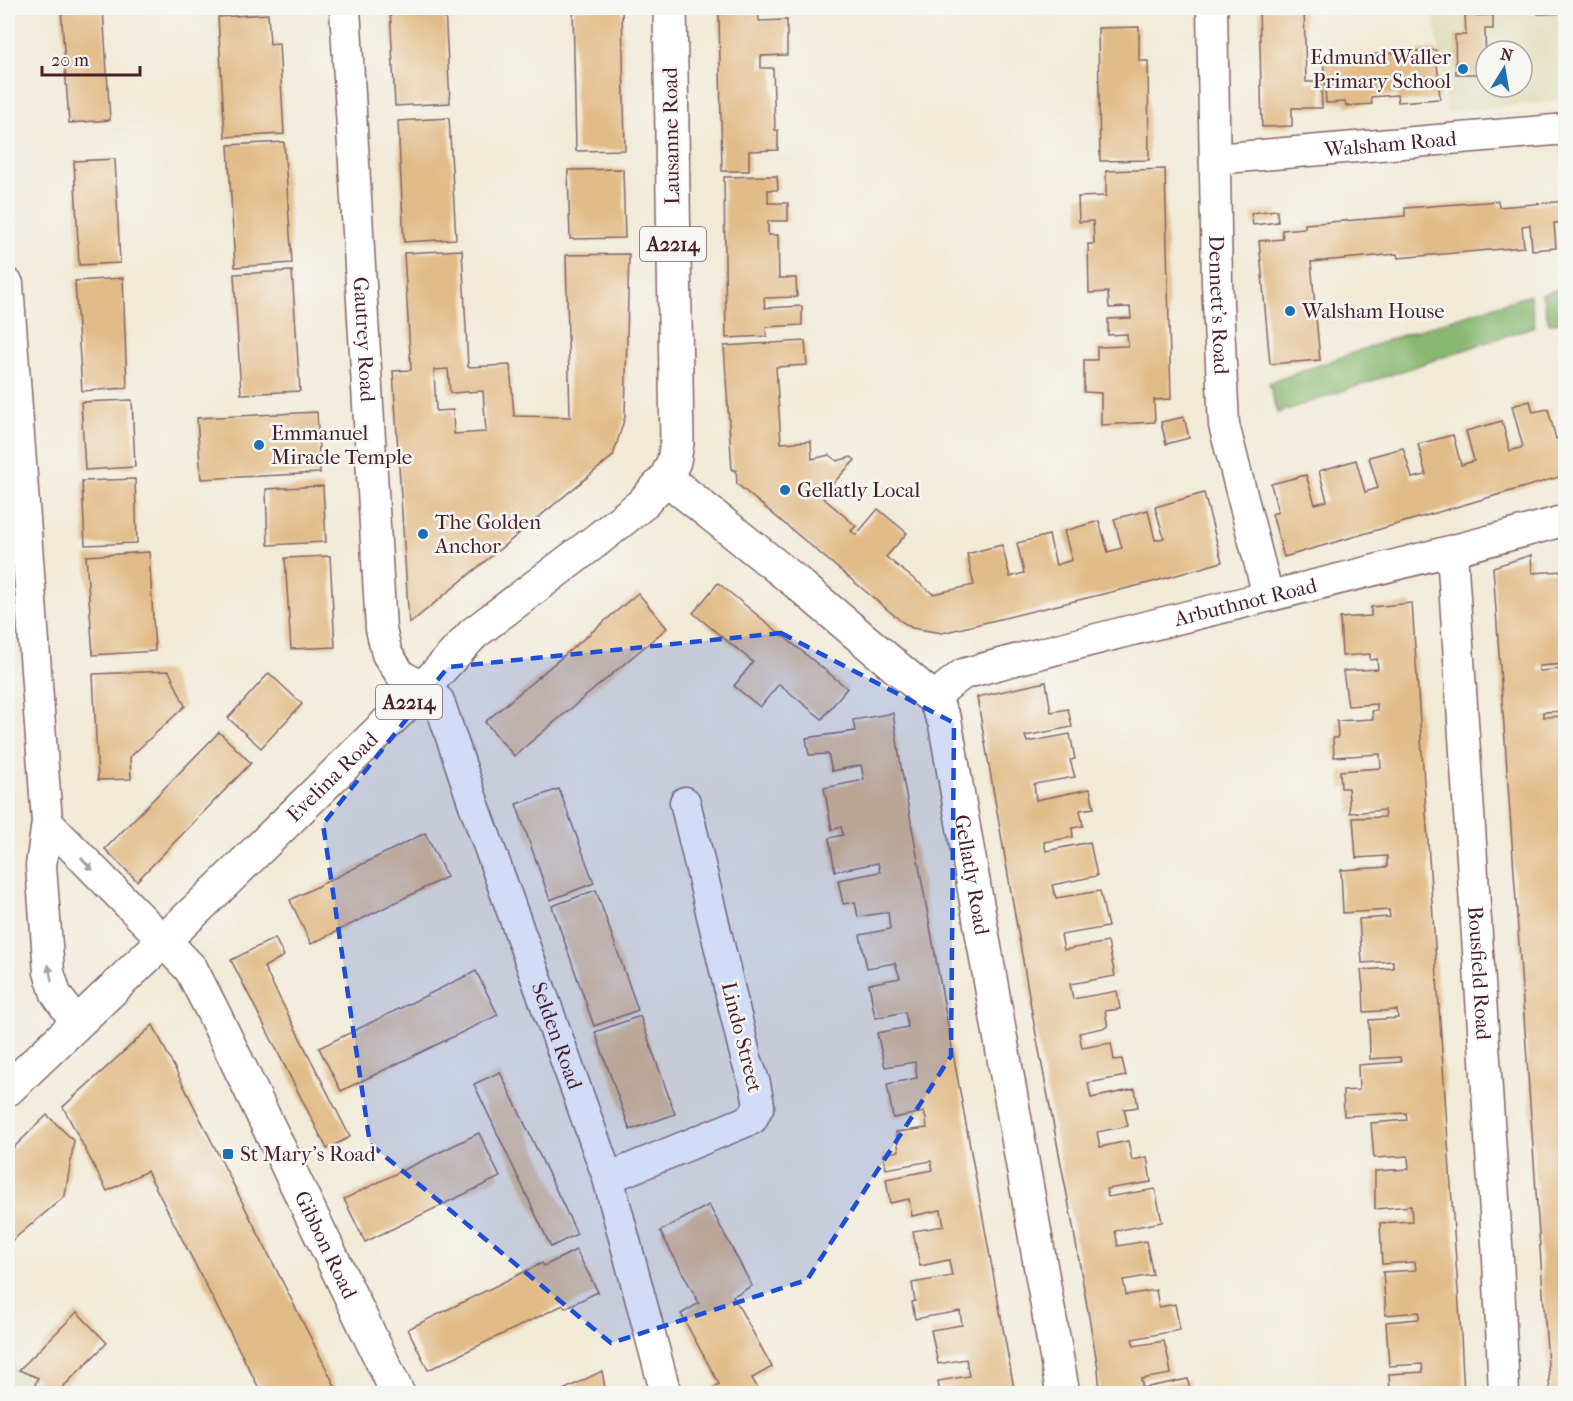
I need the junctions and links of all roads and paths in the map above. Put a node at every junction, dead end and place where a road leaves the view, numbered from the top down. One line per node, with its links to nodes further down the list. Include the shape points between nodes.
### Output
1 (345, 8): 11 (street, Gautrey Road, via 381,629 387,654 401,675)
2 (670, 8): 7 (main road, Lausanne Road / A2214, via 677,442)
3 (1212, 8): 5 (street, Dennett's Road)
4 (1566, 129): 5 (street, Walsham Road)
5 (1215, 159): 10 (street, Dennett's Road, via 1224,425)
6 (8, 284): 14 (street)
7 (666, 478): 11 (main road, Evelina Road / A2214, via 597,540 473,634); 12 (main road, Gellatly Road)
8 (1566, 520): 9 (street, Arbuthnot Road)
9 (1452, 552): 10 (street, Arbuthnot Road); 22 (street, Bousfield Road)
10 (1268, 596): 12 (street, Arbuthnot Road, via 963,674)
11 (423, 688): 15 (main road, Evelina Road / A2214); 18 (street, Selden Road, via 439,701)
12 (934, 699): 21 (main road, Gellatly Road, via 945,722)
13 (685, 802): 18 (street, Lindo Street, via 759,1105 752,1119)
14 (47, 822): 15 (street, one-way to 15); 16 (street, one-way to 14, via 56,994 49,972 41,866)
15 (164, 941): 16 (main road, Evelina Road / A2214); 19 (main road, Gibbon Road, via 190,969 213,1012)
16 (77, 1024): 17 (main road, Evelina Road / A2214)
17 (8, 1089)
18 (608, 1178): 20 (street, Selden Road)
19 (398, 1394)
20 (666, 1394)
21 (1063, 1394)
22 (1504, 1394)

